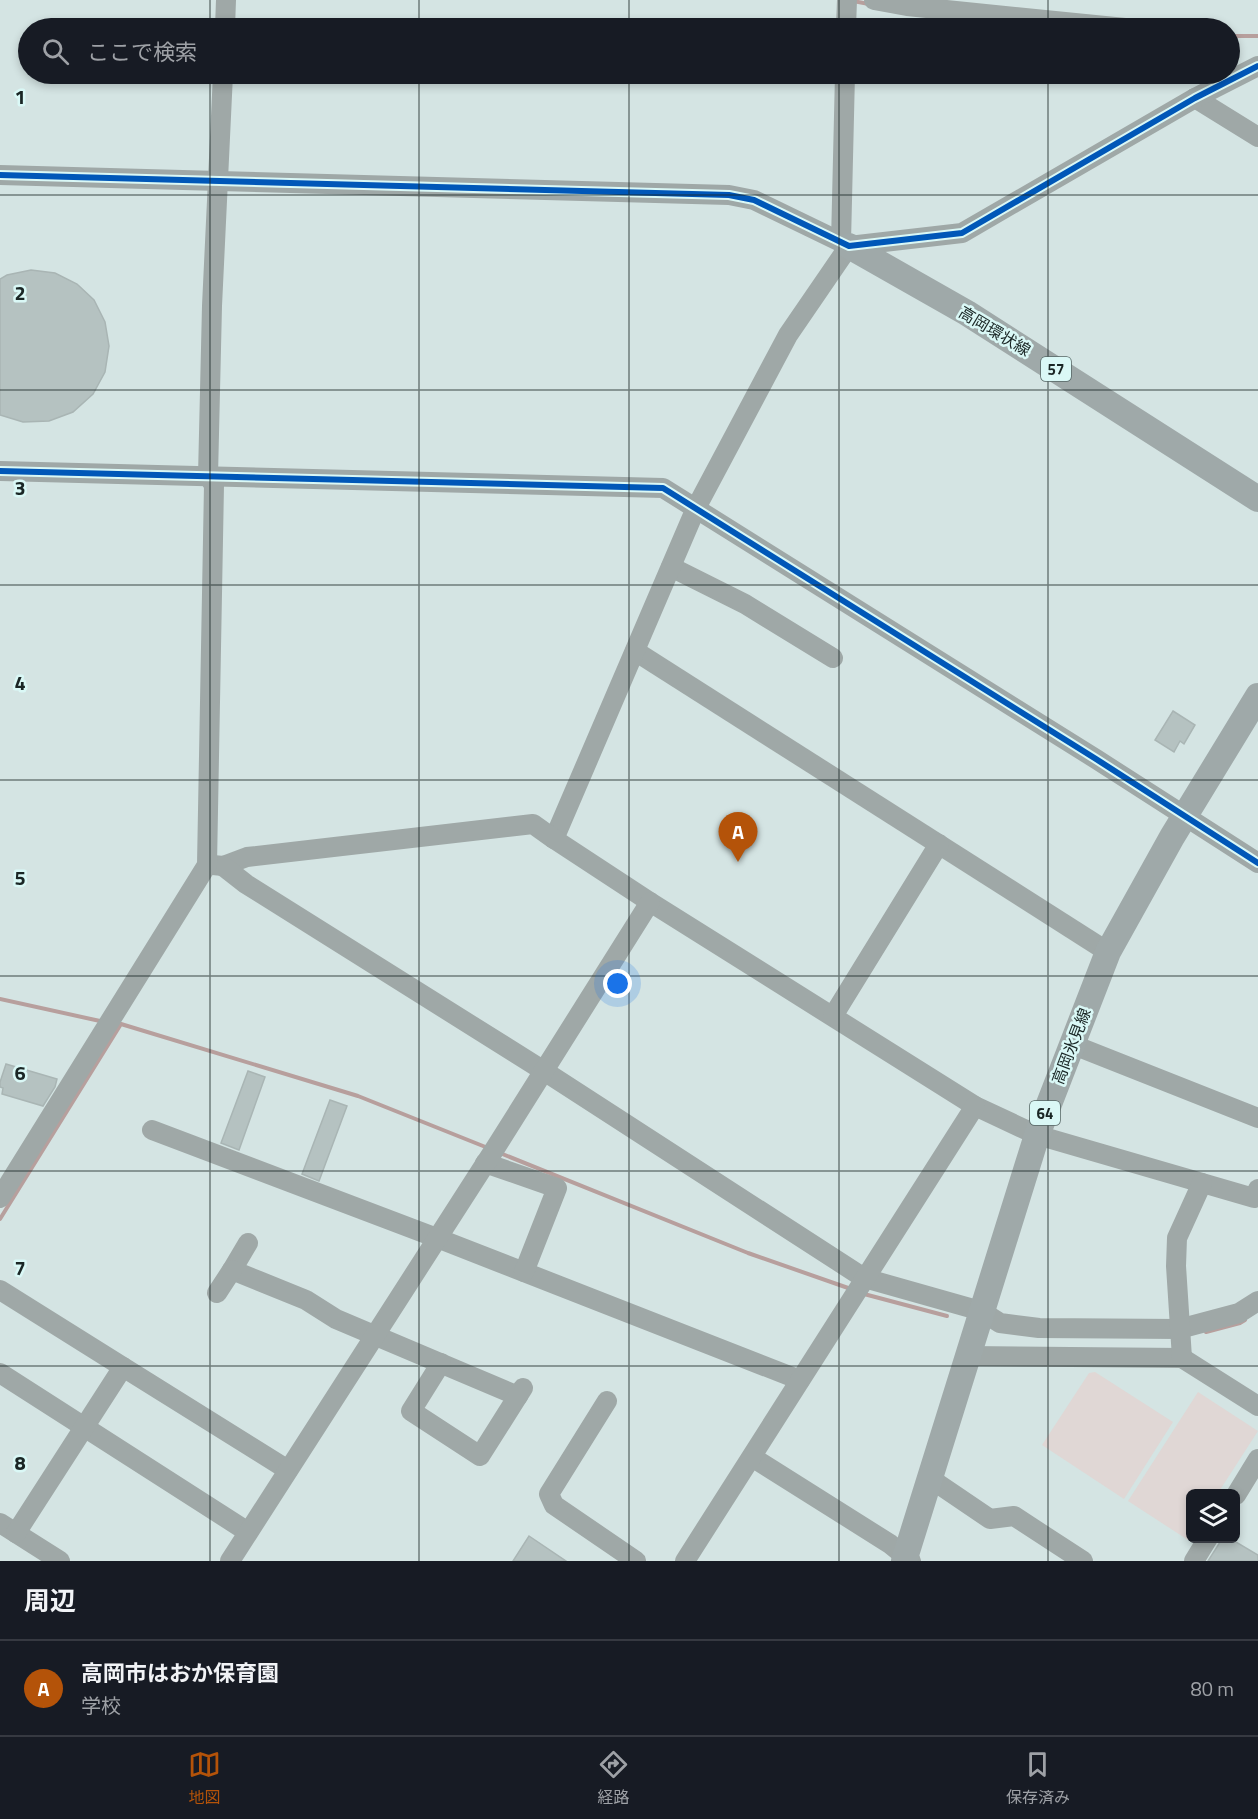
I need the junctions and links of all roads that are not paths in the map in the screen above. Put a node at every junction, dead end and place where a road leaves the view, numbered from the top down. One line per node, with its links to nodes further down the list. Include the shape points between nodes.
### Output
1 (226, 0): 4 (street)
2 (874, 0): 6 (street)
3 (847, 2): 5 (street)
4 (225, 18)
5 (846, 18)
6 (1026, 18)
7 (1258, 66): 8 (street)
8 (1240, 75)
9 (223, 84): 15 (street)
10 (845, 84): 16 (street)
11 (1224, 84): 12 (street)
12 (1195, 99): 13 (street); 16 (street, via 962,233)
13 (1258, 137)
14 (0, 176): 15 (street)
15 (219, 182): 16 (street, via 729,195 754,200); 18 (street, via 212,306)
16 (845, 244): 19 (main road, 高岡環状線 / 57, via 1004,336); 20 (street, via 788,335)
17 (0, 471): 18 (street)
18 (212, 488): 20 (street, via 663,488); 29 (street)
19 (1258, 499)
20 (693, 515): 21 (street); 25 (street)
21 (671, 567): 22 (street); 23 (street, via 746,604)
22 (635, 651): 26 (street); 27 (street)
23 (833, 658)
24 (1258, 696): 25 (main road, 高岡氷見線 / 64)
25 (1184, 816): 28 (street); 31 (main road, 高岡氷見線 / 64)
26 (554, 839): 29 (street, via 533,824 247,857); 30 (street)
27 (939, 844): 31 (street); 32 (street)
28 (1258, 863)
29 (215, 865): 34 (street); 42 (street)
30 (650, 902): 32 (street); 34 (street)
31 (1108, 952): 33 (main road, 高岡氷見線 / 64)
32 (833, 1016): 35 (street)
33 (1071, 1044): 36 (street); 38 (main road, 高岡氷見線 / 64)
34 (544, 1071): 39 (street); 47 (street)
35 (975, 1106): 38 (street); 47 (street)
36 (1258, 1118)
37 (152, 1130): 43 (street)
38 (1037, 1135): 40 (street); 51 (main road, 高岡氷見線 / 64)
39 (490, 1157): 43 (street); 46 (street, via 557,1188)
40 (1202, 1183): 41 (street, via 1254,1198); 52 (street, via 1177,1238)
41 (1258, 1189)
42 (0, 1198)
43 (437, 1238): 46 (street); 53 (street)
44 (248, 1243): 45 (street)
45 (232, 1270): 49 (street); 53 (street, via 306,1300 336,1319)
46 (524, 1272): 59 (street)
47 (858, 1287): 51 (street); 59 (street)
48 (0, 1290): 57 (street)
49 (218, 1293)
50 (1258, 1301): 52 (street, via 1239,1313)
51 (981, 1311): 52 (street, via 1013,1326); 54 (main road, 高岡氷見線 / 64)
52 (1179, 1329): 55 (street)
53 (376, 1335): 56 (street); 65 (street)
54 (969, 1356): 55 (street); 66 (main road, 高岡氷見線 / 64)
55 (1182, 1358): 61 (street)
56 (441, 1363): 56 (street, via 520,1392 480,1456 411,1412)
57 (123, 1366): 62 (street); 65 (street)
58 (0, 1372): 62 (street)
59 (800, 1380): 63 (street)
60 (608, 1401): 74 (street, via 549,1494 554,1504)
61 (1258, 1406)
62 (84, 1428): 68 (street); 69 (street)
63 (752, 1457): 71 (street, via 890,1544); 75 (street)
64 (1258, 1459): 67 (street)
65 (288, 1470): 69 (street)
66 (931, 1479): 71 (main road, 高岡氷見線 / 64); 76 (street, via 990,1519 1014,1516)
67 (1240, 1489)
68 (8, 1528): 72 (street)
69 (248, 1532): 73 (street)
70 (1205, 1543): 77 (street)
71 (907, 1560)
72 (60, 1561)
73 (230, 1561)
74 (636, 1561)
75 (685, 1561)
76 (1083, 1561)
77 (1194, 1561)

